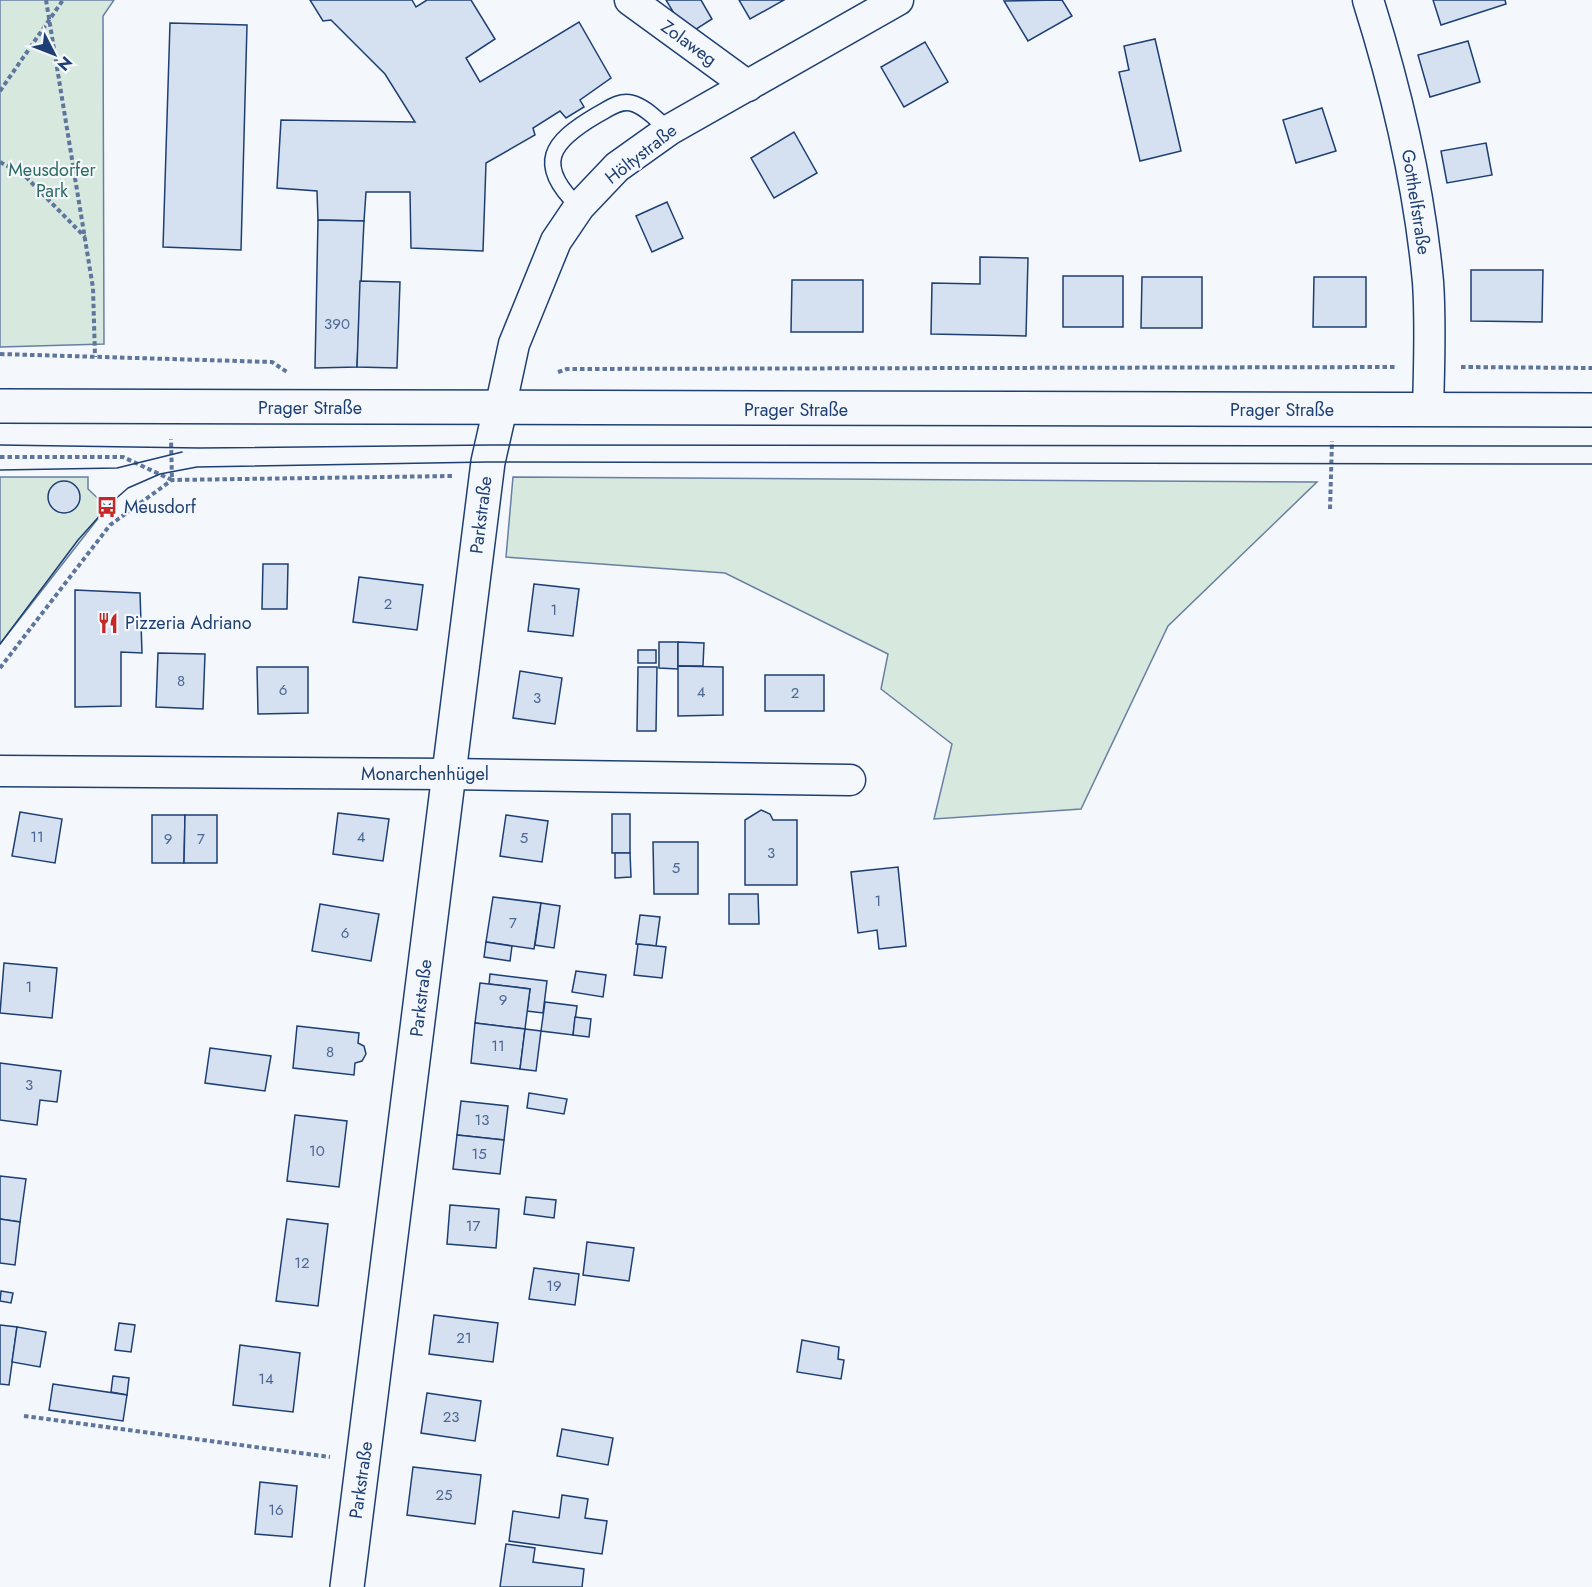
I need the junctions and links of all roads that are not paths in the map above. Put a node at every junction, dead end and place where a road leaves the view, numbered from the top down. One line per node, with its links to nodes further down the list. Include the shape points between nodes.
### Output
1 (630, 0): 4 (street, Zolaweg)
2 (898, 0): 4 (street, Höltystraße)
3 (1368, 0): 9 (street, Gotthelfstraße, via 1394,80 1416,186 1428,284)
4 (748, 86): 5 (street, Höltystraße)
5 (669, 130): 6 (street, Höltystraße, via 617,167); 6 (lane, via 631,102 618,103 569,132 552,154 555,173 566,195)
6 (579, 207): 7 (street, Höltystraße, via 556,241 514,344)
7 (503, 395): 8 (main road, Prager Straße, via 169,408); 9 (main road, Prager Straße); 12 (main road, Parkstraße, via 486,476)
8 (0, 406)
9 (1428, 410): 10 (main road, Prager Straße)
10 (1592, 410)
11 (0, 771): 12 (street, Monarchenhügel)
12 (449, 774): 13 (street, Monarchenhügel); 14 (main road, Parkstraße)
13 (850, 780)
14 (346, 1587)

